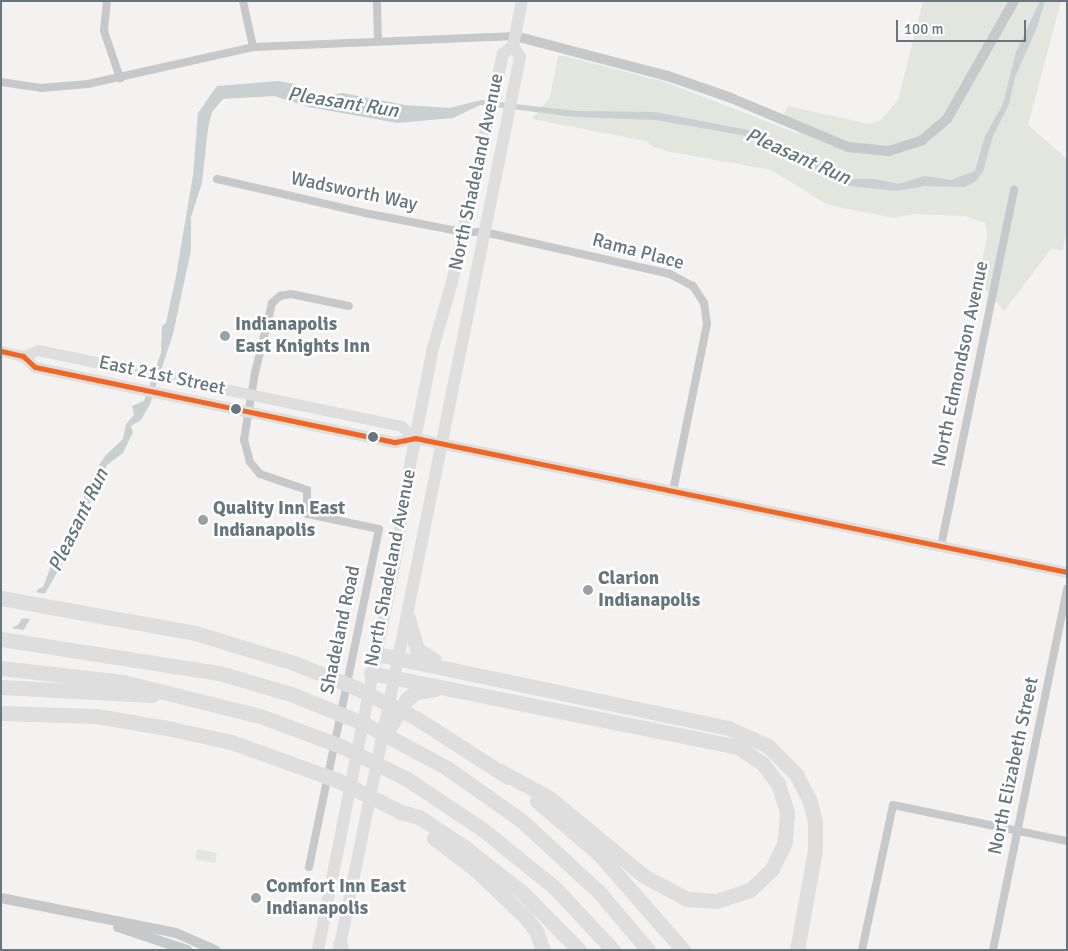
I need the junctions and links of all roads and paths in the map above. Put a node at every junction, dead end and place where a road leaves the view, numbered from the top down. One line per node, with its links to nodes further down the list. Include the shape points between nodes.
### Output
1 (107, 1): 9 (street, via 104,31)
2 (243, 1): 8 (street)
3 (377, 1): 6 (street)
4 (522, 1): 7 (main road, North Shadeland Avenue)
5 (1014, 1): 7 (street, via 947,119 916,142 880,151 842,144 668,76)
6 (378, 41): 7 (street); 8 (street)
7 (514, 41): 13 (main road, North Shadeland Avenue, via 503,54); 14 (main road, North Shadeland Avenue, via 520,57)
8 (253, 47): 9 (street)
9 (120, 78): 10 (street, via 51,88)
10 (1, 82)
11 (217, 179): 13 (street, Wadsworth Way)
12 (1014, 189): 22 (street, North Edmondson Avenue)
13 (463, 232): 14 (street, Wadsworth Way); 19 (main road, North Shadeland Avenue)
14 (484, 232): 20 (main road, North Shadeland Avenue); 21 (street, Rama Place, via 670,274 692,286 704,303 706,324)
15 (349, 306): 18 (street, via 291,294 276,300 267,315)
16 (1, 351): 17 (main road, East 21st Street)
17 (23, 356): 18 (main road, East 21st Street, via 35,367 124,386); 18 (main road, East 21st Street, via 38,350 130,369 172,378)
18 (249, 403): 19 (main road, East 21st Street, via 395,442); 19 (main road, East 21st Street, via 401,426); 43 (street, Shadeland Road, via 245,449 260,474 308,490 307,514 379,529)
19 (415, 438): 20 (main road, East 21st Street); 28 (main road, North Shadeland Avenue)
20 (442, 443): 21 (main road, East 21st Street); 26 (main road, North Shadeland Avenue)
21 (672, 491): 22 (main road, East 21st Street)
22 (940, 546): 23 (main road, East 21st Street)
23 (1067, 572)
24 (1067, 588): 41 (street, North Elizabeth Street)
25 (3, 602): 39 (highway, via 39,605 194,633 324,674 416,718)
26 (408, 618): 29 (main road, North Shadeland Avenue); 30 (highway, via 417,650)
27 (1, 639): 53 (highway, via 203,669 319,705 412,748 464,780 540,836 599,892)
28 (377, 654): 29 (highway); 32 (main road, North Shadeland Avenue)
29 (398, 658): 30 (highway); 33 (main road, North Shadeland Avenue)
30 (449, 667): 55 (highway, via 732,730 758,740 778,754 794,771 806,792 815,826 815,850)
31 (1, 668): 36 (highway, via 123,682)
32 (371, 673): 33 (highway); 49 (main road, North Shadeland Avenue)
33 (394, 677): 35 (highway); 38 (main road, North Shadeland Avenue)
34 (1, 687): 36 (highway)
35 (442, 688): 38 (highway, via 416,692 407,699); 39 (highway, via 738,747 763,764 778,784 787,812 785,842 775,866 750,890 717,901 687,899 644,876 548,797)
36 (182, 696): 52 (highway, via 263,717 314,735 407,779 482,829 540,874)
37 (3, 713): 40 (highway, via 82,715 148,724 231,742 308,768)
38 (382, 739): 46 (main road, North Shadeland Avenue)
39 (500, 771): 54 (highway, via 599,854)
40 (401, 812): 50 (highway, via 476,870 526,918 536,931); 51 (highway, via 419,817 480,859 540,909)
41 (1017, 830): 42 (street); 56 (street, via 893,805); 57 (street, North Elizabeth Street)
42 (1067, 841)
43 (309, 867)
44 (1, 898): 45 (street)
45 (96, 919): 47 (street); 48 (street, via 176,933)
46 (340, 948)
47 (187, 950)
48 (215, 950)
49 (318, 950)
50 (543, 950)
51 (579, 950)
52 (613, 950)
53 (648, 950)
54 (682, 950)
55 (797, 950)
56 (862, 950)
57 (993, 950)

